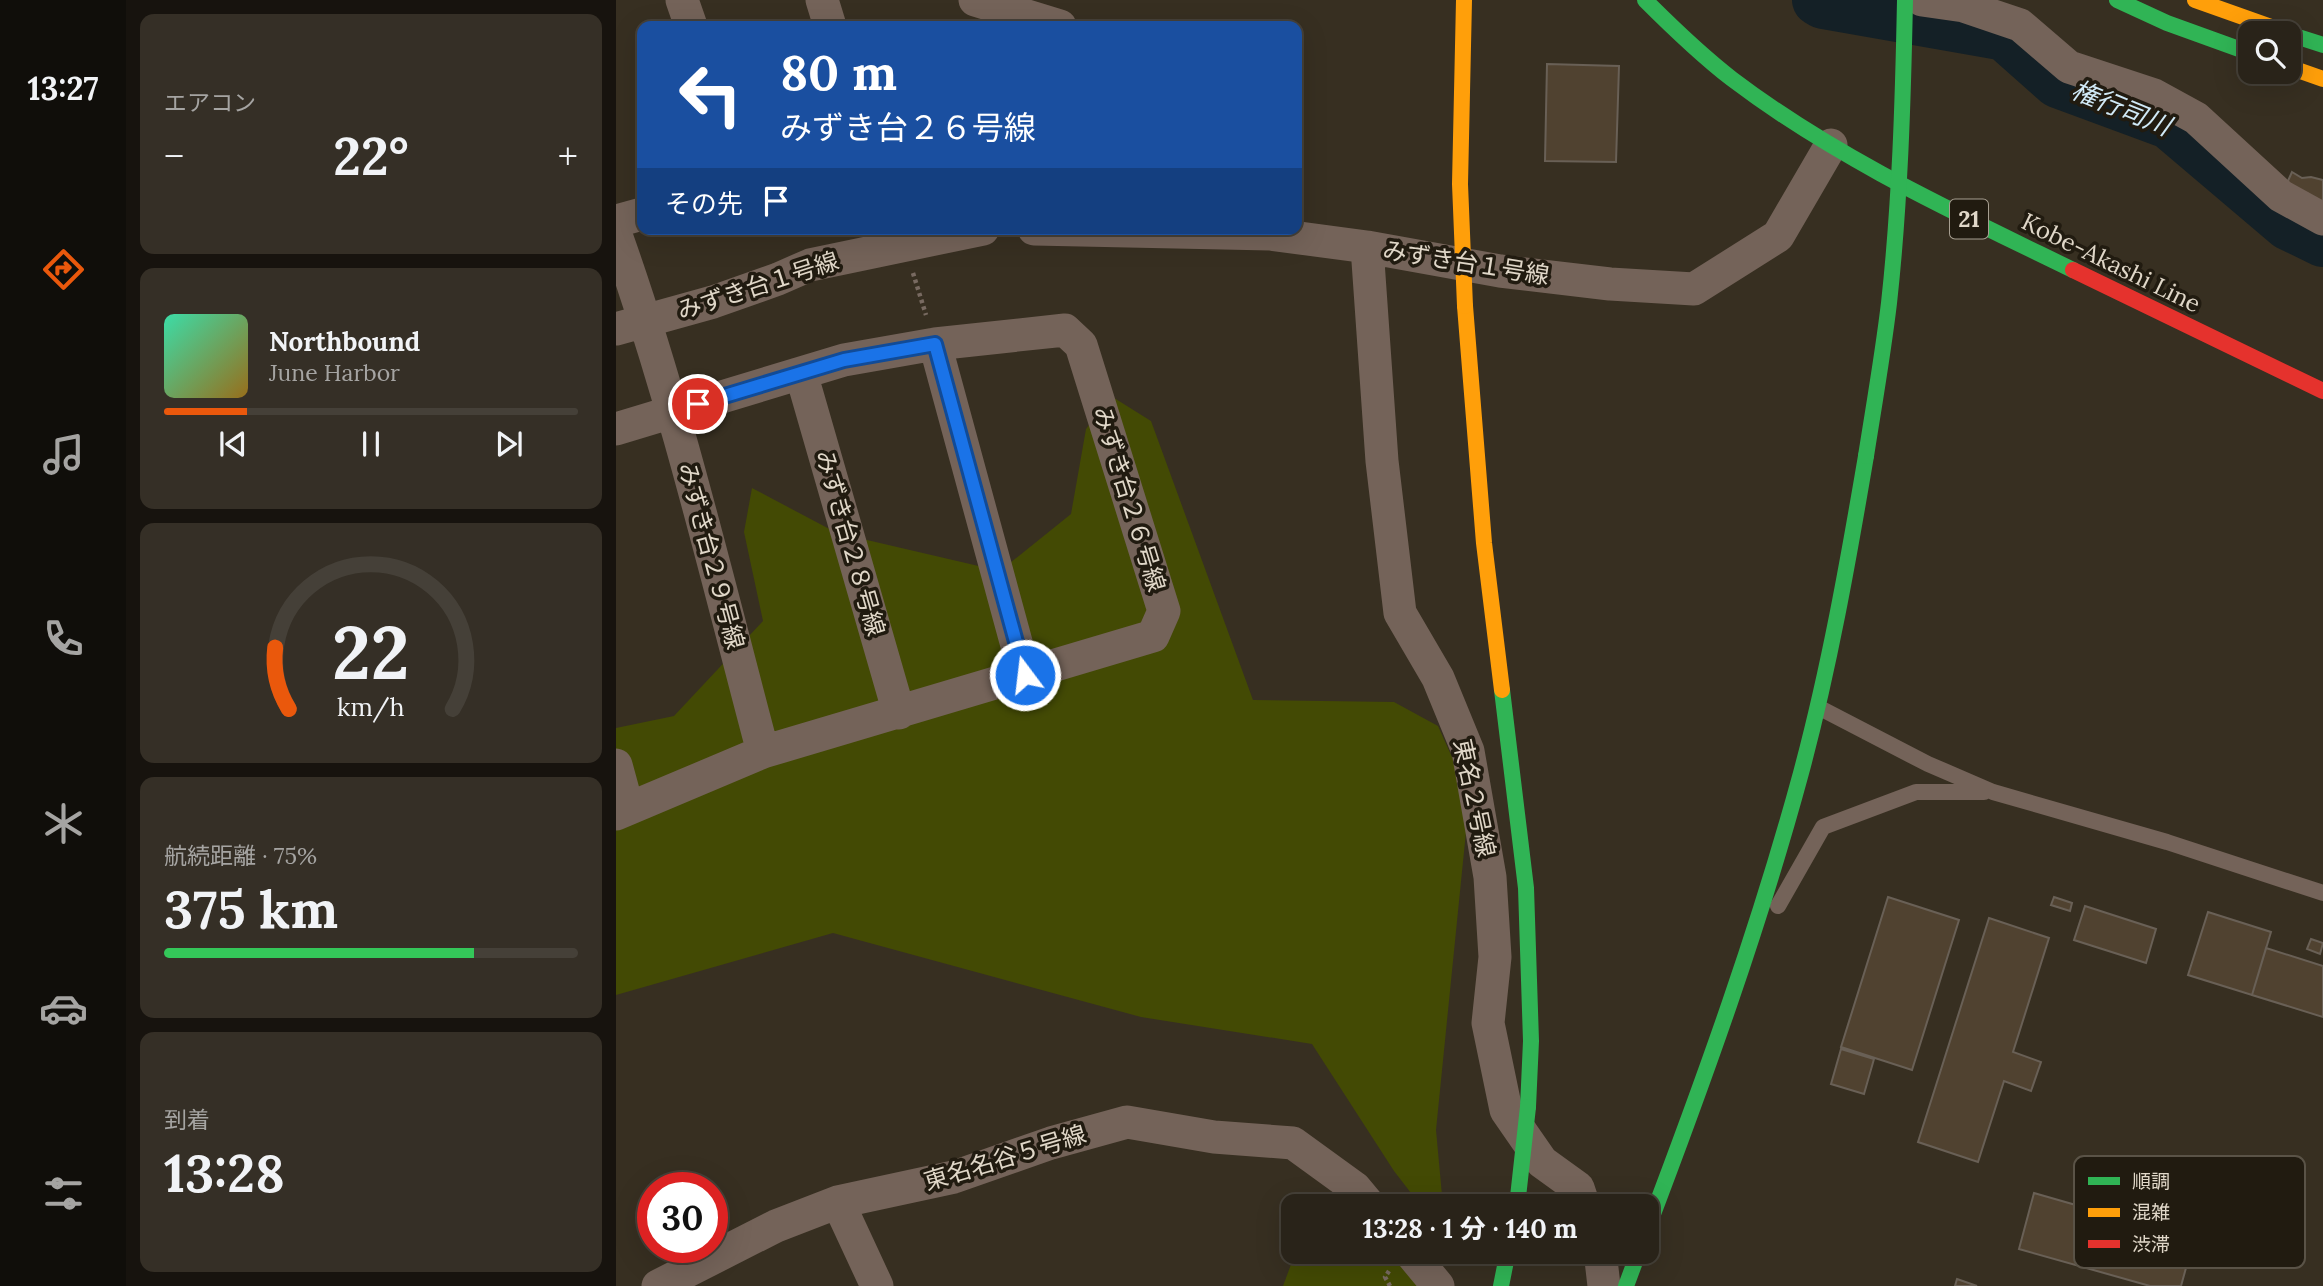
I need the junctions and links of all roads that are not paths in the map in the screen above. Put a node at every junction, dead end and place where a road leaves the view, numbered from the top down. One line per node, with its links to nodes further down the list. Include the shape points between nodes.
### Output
1 (682, 0): 10 (street)
2 (822, 0): 11 (street)
3 (975, 0): 12 (street)
4 (1464, 0): 43 (main road, bridge, via 1460,184 1473,426 1526,888 1531,1041)
5 (1644, 0): 19 (main road, Kobe-Akashi Line / 21, via 1727,76)
6 (1905, 0): 34 (main road, bridge, via 1899,198 1888,306 1845,578)
7 (1922, 0): 21 (street, via 1964,6 2020,24 2069,66 2165,101 2196,118 2281,196)
8 (2117, 0): 16 (main road)
9 (2195, 0): 13 (main road)
10 (689, 21)
11 (829, 21)
12 (1044, 21)
13 (2254, 21)
14 (2301, 37): 15 (main road)
15 (2323, 45)
16 (2238, 49)
17 (2301, 71): 18 (main road)
18 (2323, 79)
19 (1831, 145): 26 (street, みずき台１号線, via 1777,236 1694,289 1500,271); 30 (main road, Kobe-Akashi Line / 21, via 1951,210)
20 (637, 215): 22 (street)
21 (2323, 219)
22 (616, 221)
23 (616, 235): 27 (street, みずき台２９号線)
24 (953, 235): 27 (street, みずき台１号線, via 810,264 713,302)
25 (1277, 235): 26 (street, みずき台１号線)
26 (1367, 247): 44 (street, 東名２号線, via 1382,461 1400,613 1438,678 1468,751 1490,877 1495,957 1488,1023 1506,1110 1542,1162)
27 (631, 325): 31 (street, みずき台２９号線)
28 (935, 344): 29 (street, みずき台２６号線, via 844,360); 33 (street); 33 (street, みずき台２６号線, via 1065,330 1081,345 1164,611 1153,636)
29 (802, 373): 31 (street, みずき台２６号線); 35 (street, みずき台２８号線)
30 (2323, 391)
31 (673, 411): 32 (street, みずき台２６号線); 36 (street, みずき台２９号線)
32 (616, 429)
33 (1025, 675): 35 (street, みずき台２６号線)
34 (1818, 706): 38 (lane, via 1928,764); 41 (main road)
35 (899, 713): 36 (street, みずき台２６号線)
36 (763, 752): 39 (street, みずき台２６号線)
37 (616, 765): 39 (street)
38 (1993, 792): 40 (lane); 41 (lane, via 1916,792 1823,827)
39 (622, 811)
40 (2323, 893)
41 (1729, 1004): 45 (main road)
42 (1359, 1194): 46 (street, 東名名谷５号線, via 1293,1143 1127,1122 954,1177)
43 (1518, 1194)
44 (1580, 1194)
45 (1659, 1199)
46 (838, 1202): 51 (street, 東名名谷５号線, via 776,1226); 52 (street)
47 (1420, 1264): 53 (street)
48 (1506, 1264): 54 (main road)
49 (1601, 1264): 55 (street)
50 (1634, 1264): 56 (main road)
51 (658, 1286)
52 (877, 1286)
53 (1438, 1286)
54 (1502, 1286)
55 (1604, 1286)
56 (1626, 1286)

